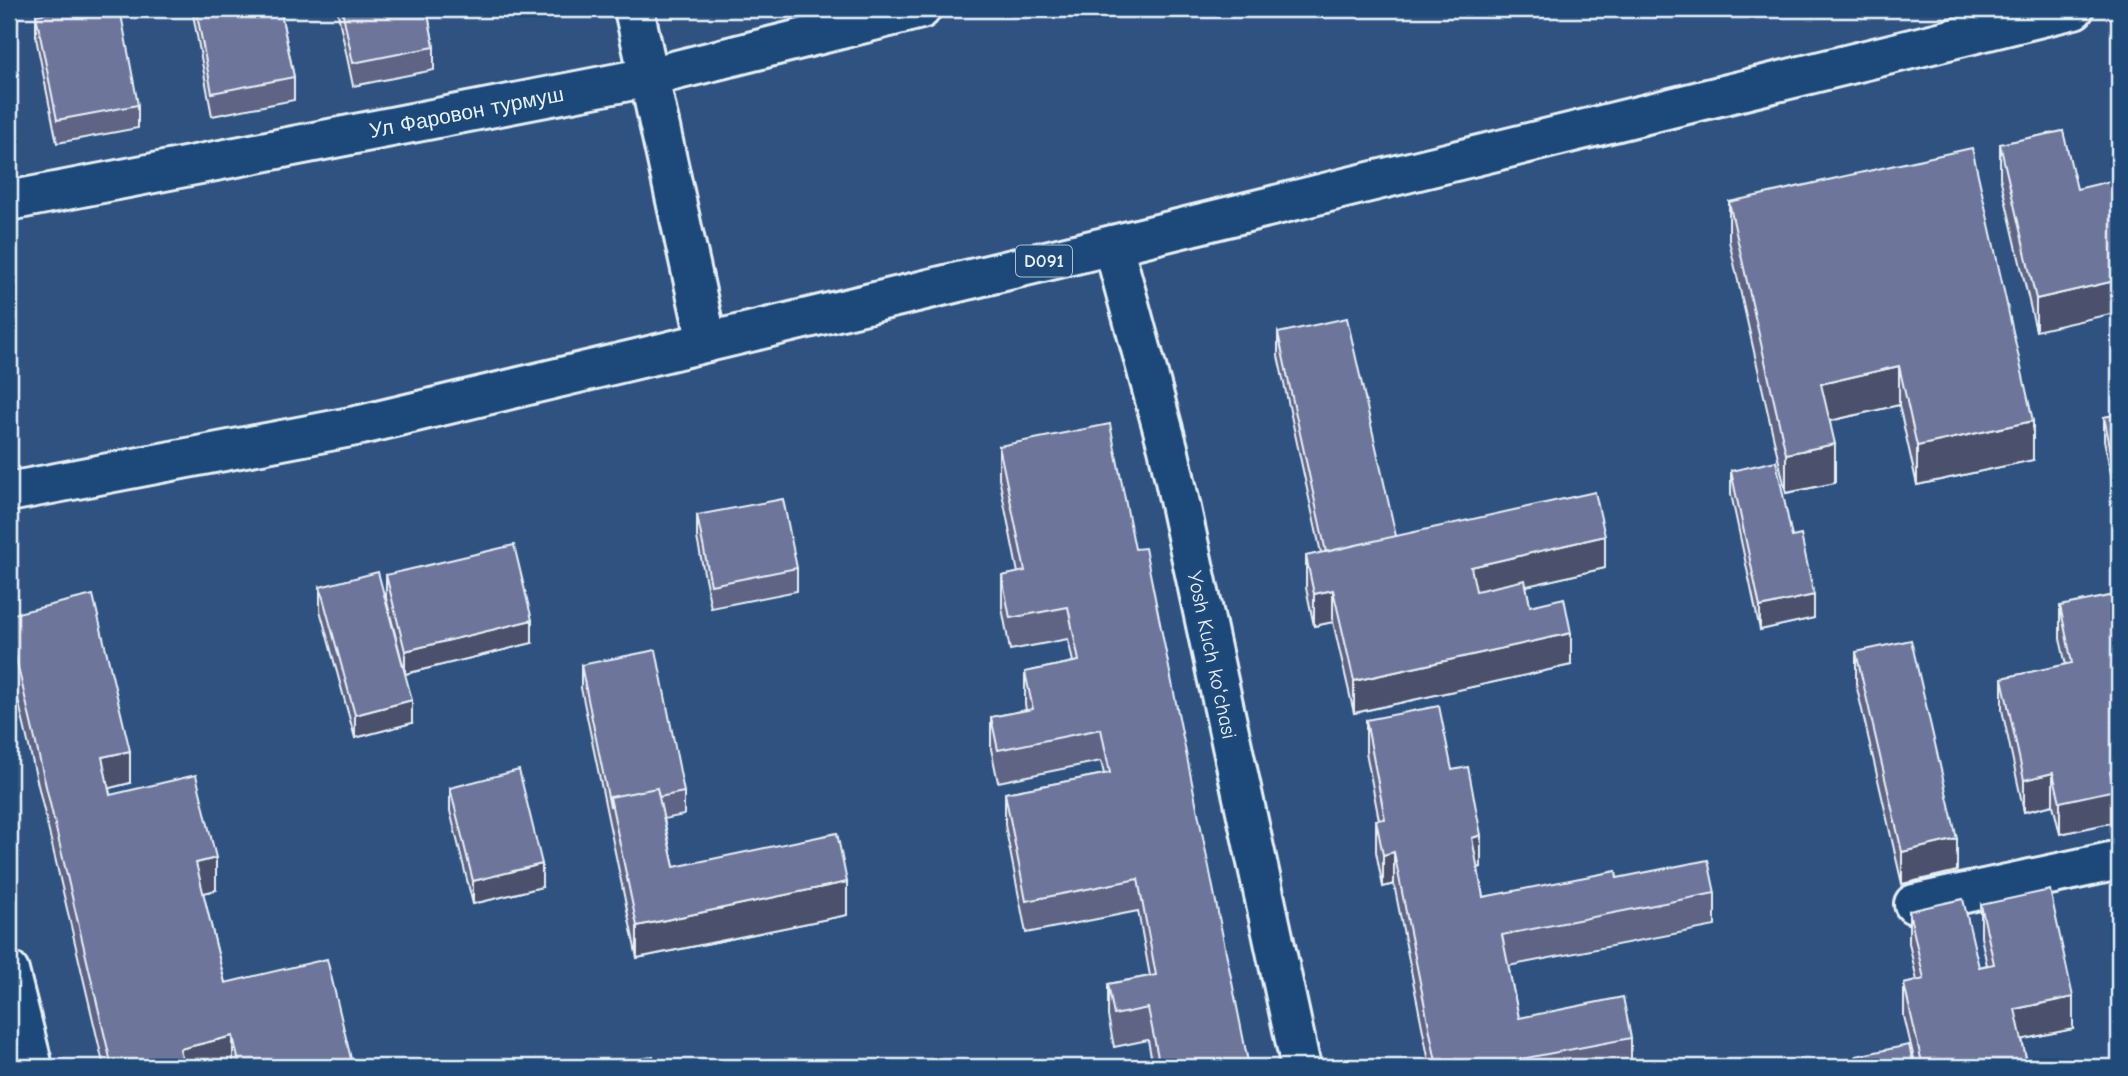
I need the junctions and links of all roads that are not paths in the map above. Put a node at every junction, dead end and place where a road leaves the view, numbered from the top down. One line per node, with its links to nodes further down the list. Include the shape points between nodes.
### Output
1 (634, 9): 4 (street)
2 (921, 9): 4 (street, Ул Фаровон турмуш)
3 (2074, 9): 6 (street, D091)
4 (649, 77): 5 (street, Ул Фаровон турмуш); 7 (street)
5 (9, 201)
6 (1113, 245): 7 (street, D091); 13 (street, Yosh Kuch koʻchasi, via 1168,448)
7 (707, 342): 8 (street, D091, via 360,425)
8 (9, 492)
9 (2119, 860): 10 (street)
10 (1914, 904)
11 (9, 971): 12 (street)
12 (33, 1067)
13 (1301, 1067)

